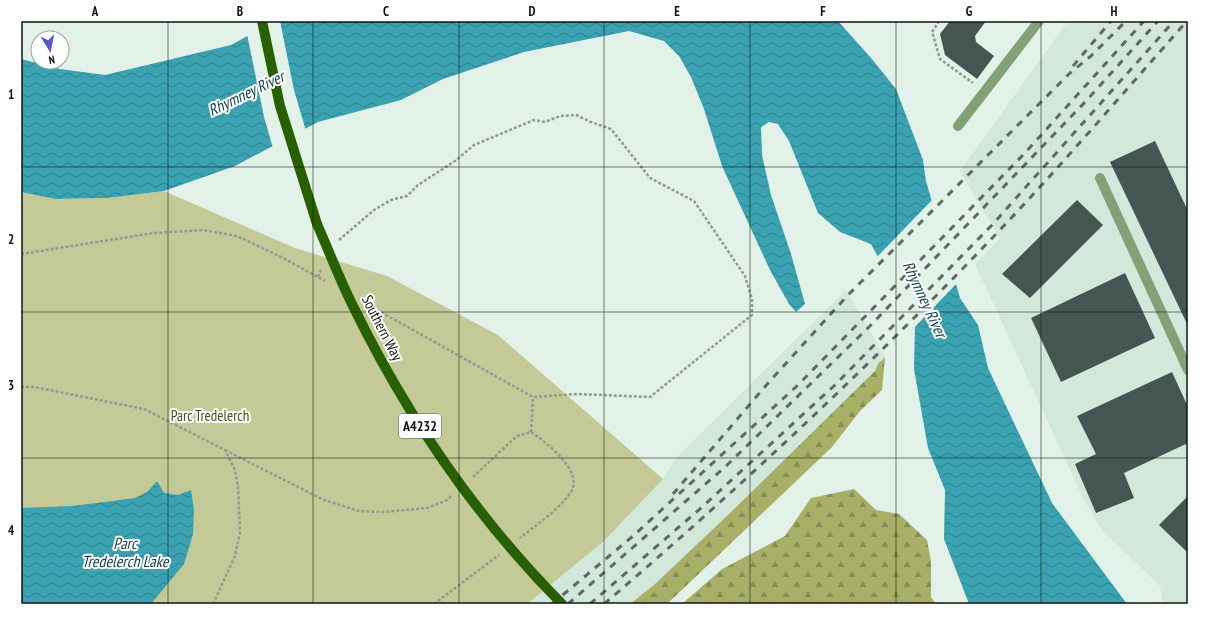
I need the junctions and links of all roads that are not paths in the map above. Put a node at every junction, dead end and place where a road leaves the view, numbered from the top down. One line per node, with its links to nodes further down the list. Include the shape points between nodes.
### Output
1 (262, 21): 6 (main road, Southern Way / A4232, bridge, via 280,106 302,180 317,224 370,340 415,418 449,469 513,552)
2 (1039, 21): 3 (street)
3 (958, 126)
4 (1100, 178): 5 (street)
5 (1188, 370)
6 (562, 604)

